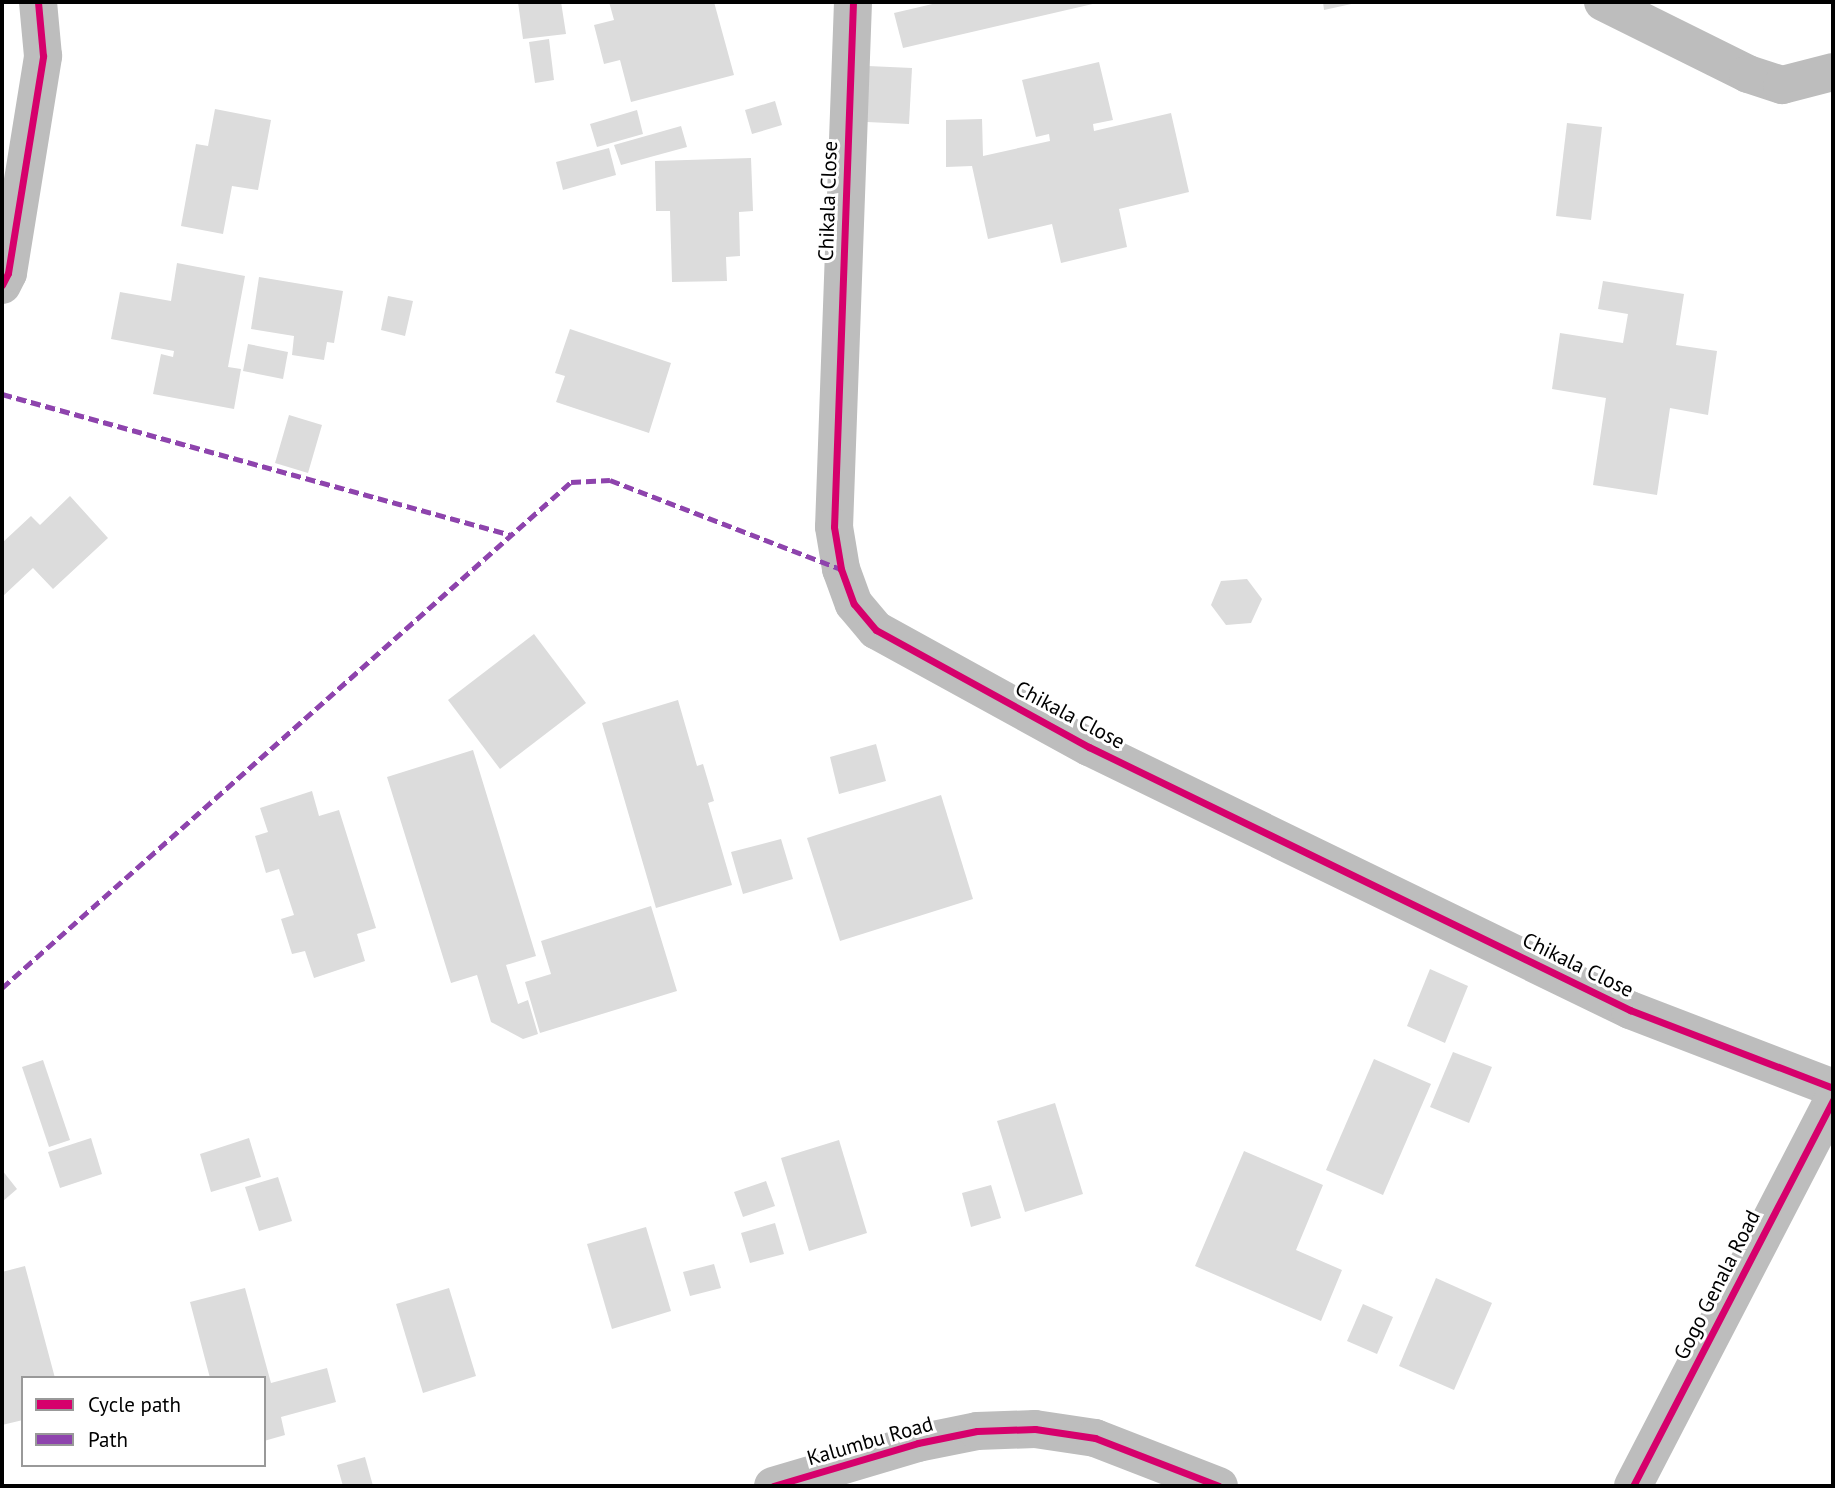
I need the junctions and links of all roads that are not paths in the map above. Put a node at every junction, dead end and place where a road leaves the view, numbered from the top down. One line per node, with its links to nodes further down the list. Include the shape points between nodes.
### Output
1 (38, 2): 5 (street, via 43,56 8,273)
2 (853, 2): 6 (street, Chikala Close, via 834,527 841,569 854,604 876,629 1089,747 1630,1010)
3 (1603, 2): 4 (street, via 1748,74 1782,85)
4 (1833, 72)
5 (2, 285)
6 (1833, 1088)
7 (1833, 1100): 10 (street, Gogo Genala Road)
8 (773, 1486): 9 (street, Kalumbu Road, via 918,1443 977,1431 1035,1429 1095,1438)
9 (1219, 1486)
10 (1633, 1486)

